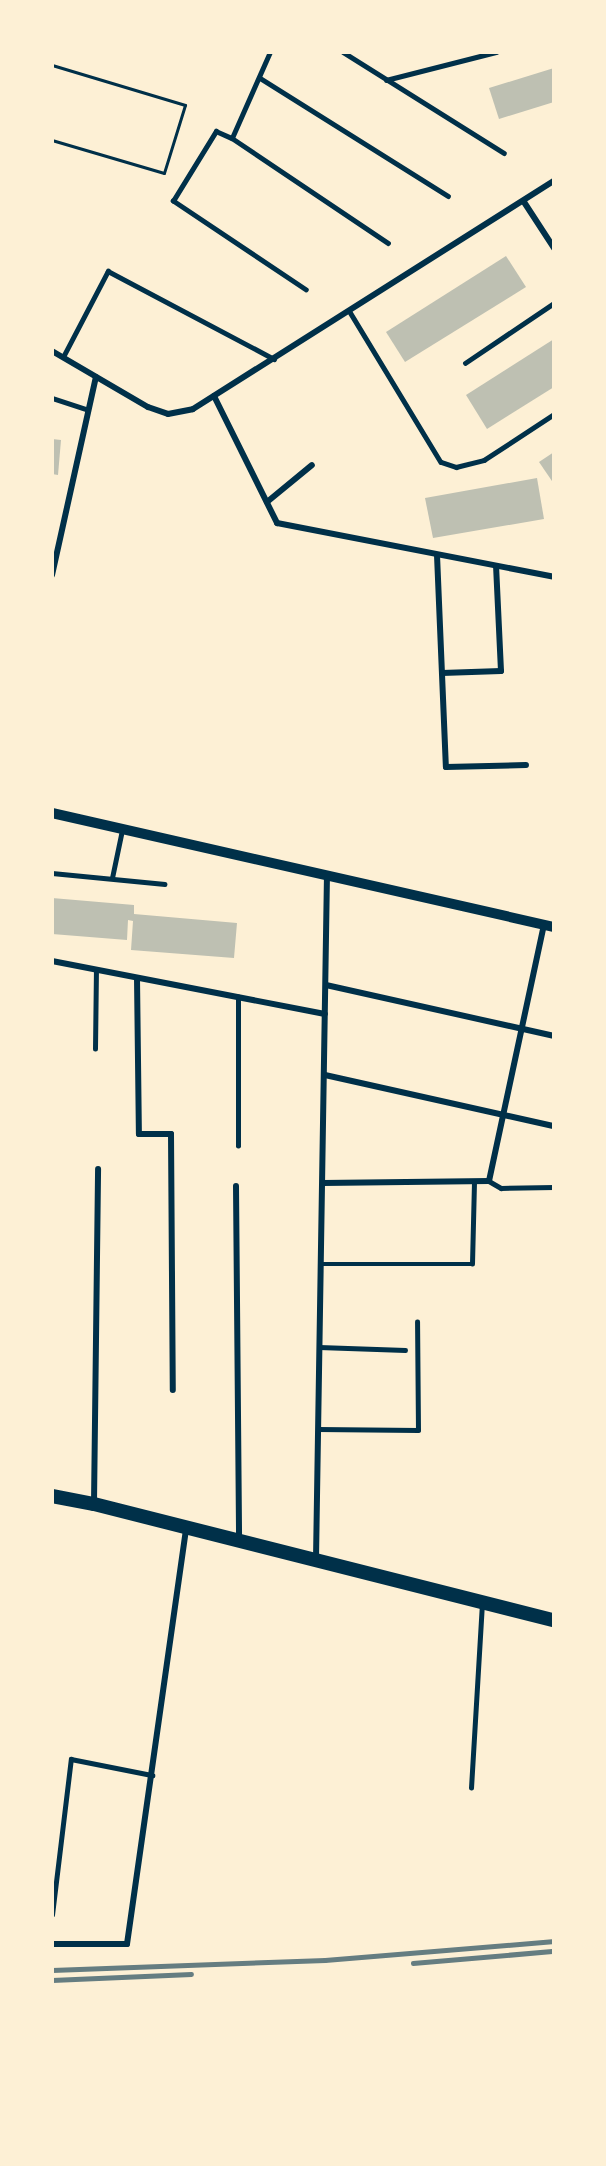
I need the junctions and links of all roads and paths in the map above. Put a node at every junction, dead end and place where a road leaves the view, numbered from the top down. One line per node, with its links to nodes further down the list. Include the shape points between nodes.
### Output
1 (270, 52): 5 (lane)
2 (343, 52): 6 (lane)
3 (496, 52): 6 (lane)
4 (52, 65): 8 (path, via 184,105 164,173)
5 (260, 78): 7 (lane); 11 (lane)
6 (386, 80): 9 (lane)
7 (232, 138): 13 (lane); 15 (lane, via 216,131 173,201)
8 (52, 140)
9 (504, 153)
10 (554, 181): 12 (street)
11 (448, 196)
12 (524, 202): 14 (street); 17 (street)
13 (388, 243)
14 (554, 248)
15 (306, 291)
16 (554, 303): 21 (lane)
17 (350, 312): 20 (street); 26 (lane, via 441,462 456,467 484,460)
18 (52, 351): 19 (street)
19 (63, 357): 20 (lane, via 108,271); 22 (street)
20 (275, 359): 23 (street)
21 (465, 363)
22 (96, 377): 23 (street, via 168,414 193,409); 25 (street)
23 (214, 396): 28 (street)
24 (52, 398): 25 (lane)
25 (88, 410): 31 (street)
26 (554, 414)
27 (312, 465): 28 (street)
28 (267, 502): 29 (street, via 277,523)
29 (437, 555): 30 (street); 33 (street)
30 (496, 566): 32 (street); 33 (street, via 501,671)
31 (52, 575)
32 (554, 577)
33 (442, 673): 34 (street, via 446,767)
34 (526, 765)
35 (52, 813): 36 (street)
36 (122, 829): 38 (street); 39 (lane)
37 (52, 873): 39 (lane)
38 (327, 875): 41 (street); 45 (street)
39 (112, 878): 40 (lane)
40 (164, 884)
41 (549, 926): 48 (street)
42 (52, 961): 43 (street)
43 (96, 969): 44 (street); 50 (lane)
44 (137, 978): 46 (street); 65 (street, via 139,1134 171,1134)
45 (326, 985): 47 (street); 48 (street)
46 (238, 997): 47 (street); 54 (lane)
47 (325, 1014): 51 (street)
48 (522, 1029): 49 (street); 52 (street)
49 (554, 1036)
50 (95, 1049)
51 (325, 1075): 52 (street); 58 (street)
52 (504, 1115): 53 (street); 56 (street)
53 (554, 1126)
54 (238, 1146)
55 (98, 1169): 68 (street)
56 (489, 1181): 57 (street); 60 (lane, via 501,1188)
57 (474, 1183): 58 (street); 61 (lane, via 472,1264)
58 (323, 1184): 61 (street)
59 (236, 1186): 70 (street)
60 (554, 1187)
61 (321, 1264): 63 (street)
62 (417, 1323): 66 (lane, via 418,1430)
63 (319, 1347): 64 (lane); 66 (street)
64 (405, 1350)
65 (172, 1390)
66 (318, 1429): 71 (street)
67 (52, 1496): 68 (main road)
68 (94, 1504): 69 (main road)
69 (186, 1527): 70 (main road); 74 (street)
70 (239, 1540): 71 (main road)
71 (316, 1559): 72 (main road)
72 (482, 1601): 73 (main road); 75 (lane)
73 (554, 1620)
74 (152, 1775): 76 (lane, via 71,1759); 77 (street, via 127,1944)
75 (471, 1788)
76 (52, 1915)
77 (52, 1944)

